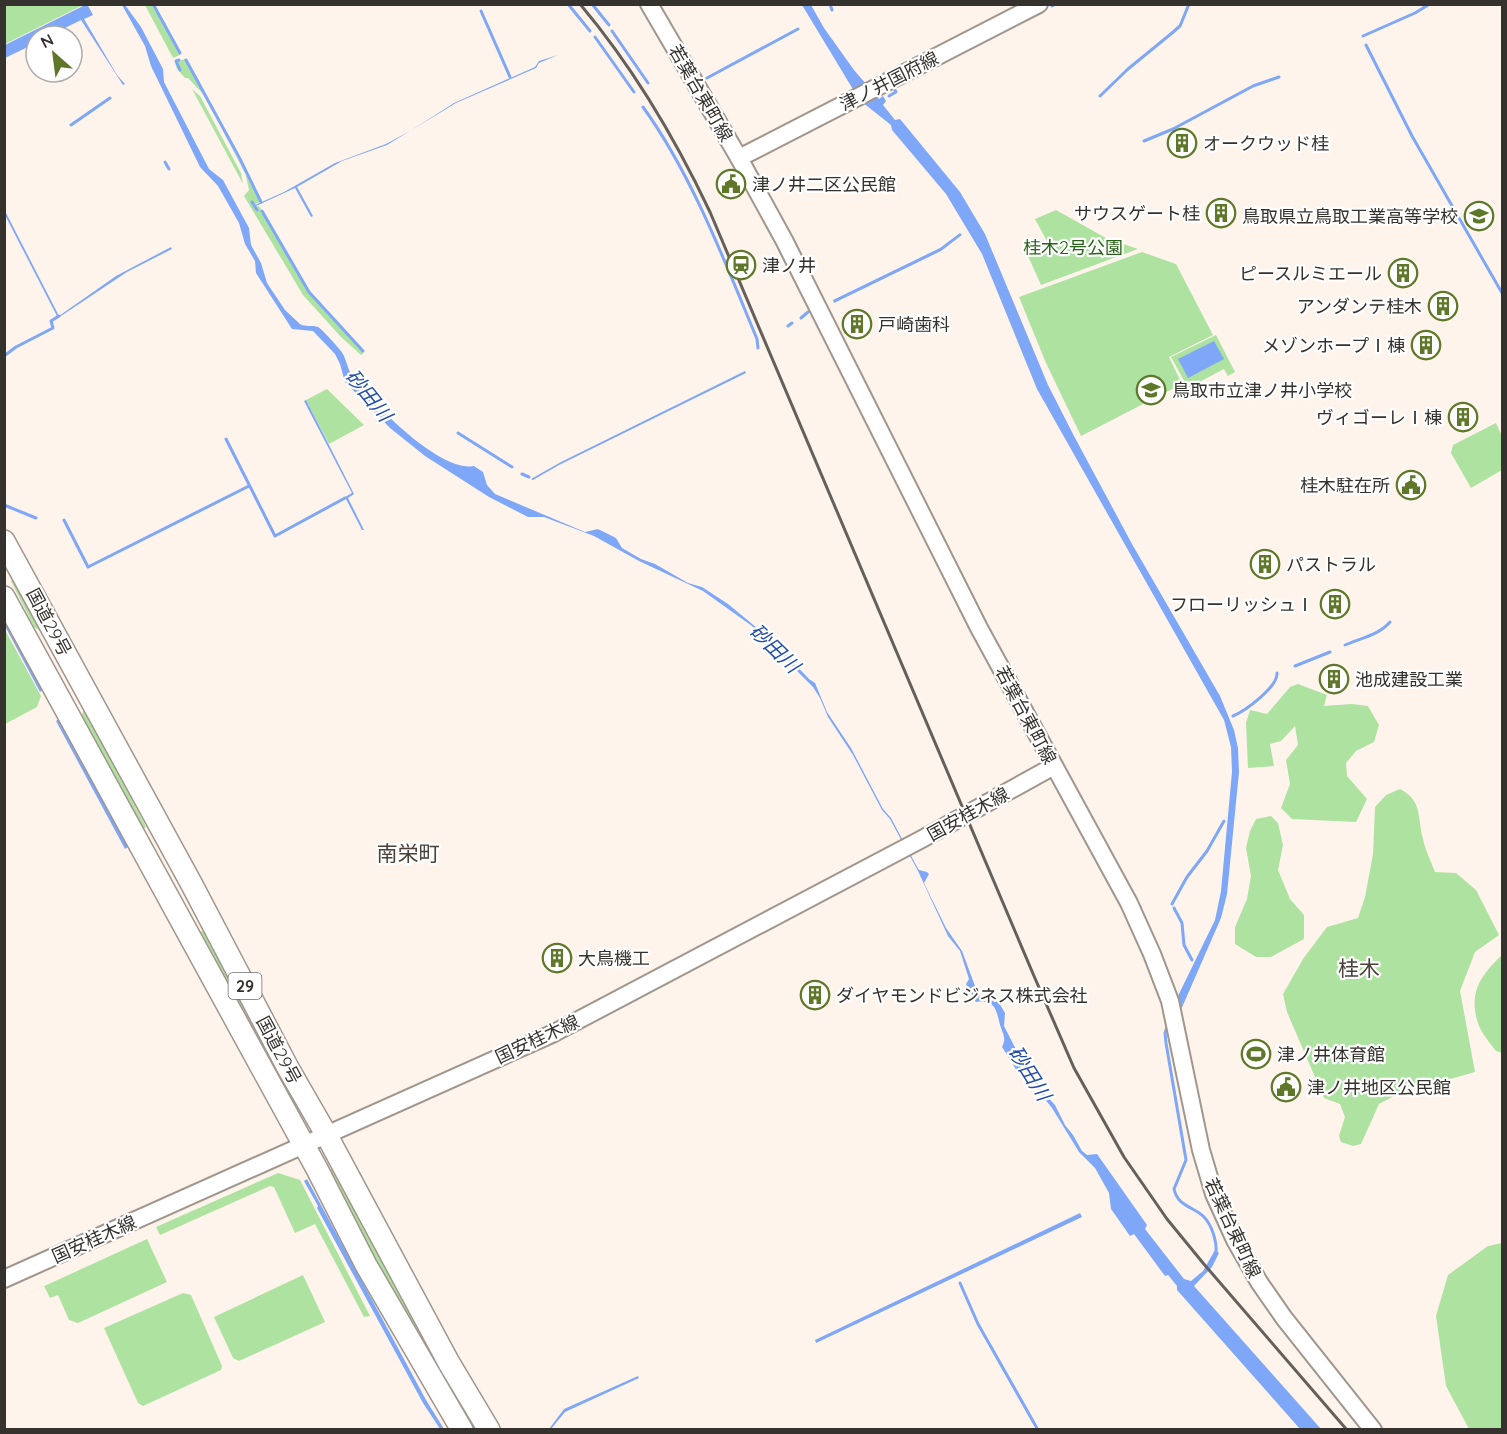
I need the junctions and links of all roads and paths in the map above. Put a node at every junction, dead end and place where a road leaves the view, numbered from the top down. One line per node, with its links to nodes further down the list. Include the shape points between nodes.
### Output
1 (649, 4): 3 (main road, 若葉台東町線)
2 (1039, 4): 3 (main road, 津ノ井国府線)
3 (739, 158): 6 (main road, 若葉台東町線, via 979,628)
4 (4, 541): 7 (highway, 国道29号 / 29)
5 (4, 597): 8 (highway, 国道29号 / 29)
6 (1054, 766): 7 (main road, 国安桂木線, via 554,1033); 12 (main road, 若葉台東町線, via 1129,903 1170,1001 1207,1172 1235,1240 1284,1318)
7 (326, 1134): 8 (main road, 国安桂木線); 11 (highway, 国道29号 / 29)
8 (303, 1145): 9 (main road, 国安桂木線); 10 (highway, 国道29号 / 29, via 366,1265)
9 (4, 1279)
10 (462, 1430)
11 (489, 1430)
12 (1373, 1430)

